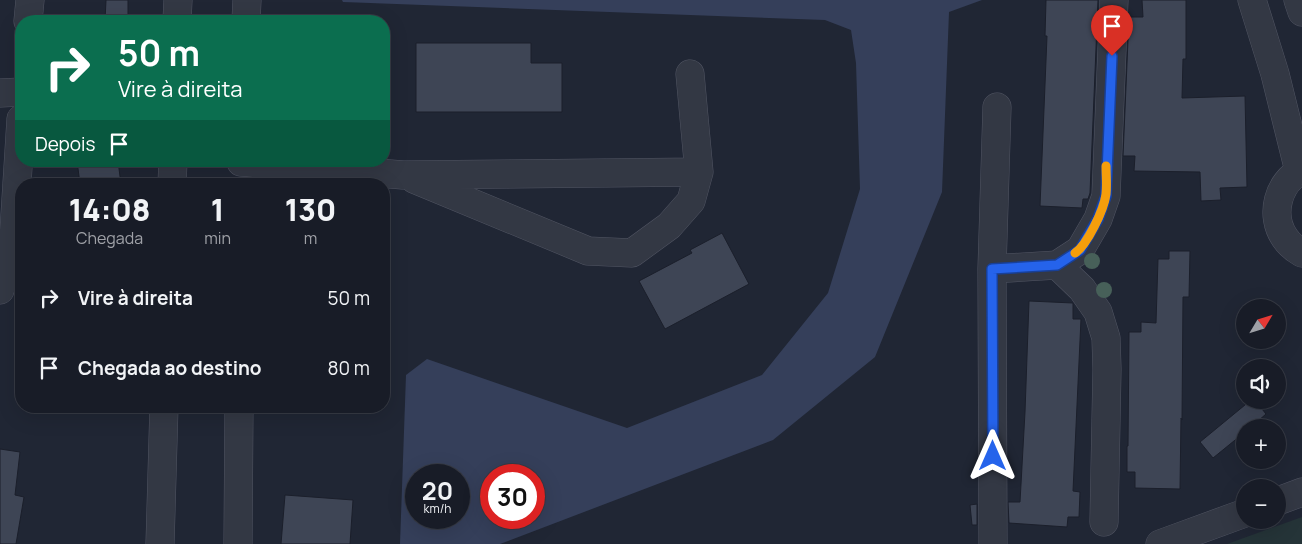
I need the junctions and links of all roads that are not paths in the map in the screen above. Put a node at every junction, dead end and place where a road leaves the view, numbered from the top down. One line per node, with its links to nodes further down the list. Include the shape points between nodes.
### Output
1 (30, 0): 8 (street)
2 (178, 0): 9 (street)
3 (247, 0): 10 (street)
4 (1114, 0): 21 (street, via 1106,196 1098,219 1080,250)
5 (1252, 0): 16 (street)
6 (1298, 0): 7 (street)
7 (1302, 12)
8 (29, 15)
9 (177, 15)
10 (246, 15)
11 (690, 74): 17 (street)
12 (15, 92): 13 (street)
13 (0, 93)
14 (997, 107): 22 (street)
15 (311, 167): 18 (street)
16 (1300, 171): 20 (street, via 1287,181 1277,208 1278,223 1284,237)
17 (699, 172): 18 (street); 18 (street, via 691,201 669,226 632,253 588,251)
18 (404, 175)
19 (15, 215): 23 (street)
20 (1302, 253)
21 (1057, 265): 22 (street); 29 (street, via 1082,289 1098,312 1106,338)
22 (992, 269): 32 (street)
23 (0, 290)
24 (164, 413): 30 (street)
25 (239, 413): 31 (street)
26 (1302, 492): 27 (street)
27 (1286, 498)
28 (1236, 516): 33 (street)
29 (1104, 522)
30 (160, 544)
31 (238, 544)
32 (993, 544)
33 (1160, 544)

